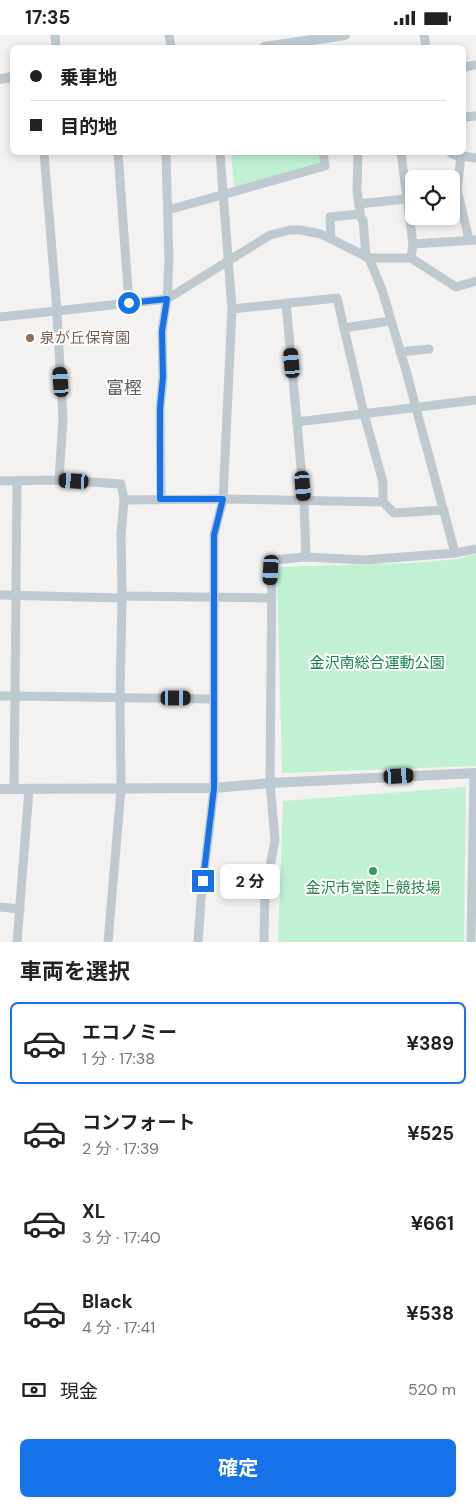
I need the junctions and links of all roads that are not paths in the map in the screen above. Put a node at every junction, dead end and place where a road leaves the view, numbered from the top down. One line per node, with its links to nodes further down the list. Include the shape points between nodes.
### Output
1 (345, 35): 2 (street)
2 (278, 45)
3 (44, 155): 33 (street)
4 (118, 155): 30 (street)
5 (166, 155): 19 (street)
6 (220, 155): 15 (street)
7 (322, 155): 15 (street, via 325,166)
8 (358, 155): 17 (street)
9 (401, 155): 14 (street)
10 (454, 155): 11 (street)
11 (461, 156): 12 (street); 13 (street)
12 (476, 158)
13 (458, 170)
14 (405, 171)
15 (223, 194): 19 (street); 27 (street)
16 (405, 200): 17 (street)
17 (359, 204): 20 (street)
18 (460, 207): 23 (street)
19 (168, 210): 29 (street)
20 (360, 214): 22 (street, via 330,217); 25 (street)
21 (412, 225): 24 (street)
22 (331, 239): 25 (street); 27 (street, via 321,234 290,230 270,235)
23 (472, 239): 24 (street)
24 (413, 244): 26 (street)
25 (368, 258): 26 (street); 35 (street, via 382,290)
26 (411, 258): 28 (street, via 456,287)
27 (228, 261): 29 (street); 32 (street)
28 (476, 281)
29 (167, 299): 30 (street); 47 (street, via 162,331)
30 (129, 303): 33 (street)
31 (286, 303): 32 (street); 36 (street, via 338,298); 42 (street)
32 (232, 309): 48 (street)
33 (57, 310): 34 (street); 45 (street, via 63,418)
34 (0, 317)
35 (390, 321): 36 (street); 38 (street)
36 (344, 328): 41 (street)
37 (429, 349): 38 (street)
38 (400, 353): 40 (street)
39 (476, 400): 40 (street)
40 (416, 407): 41 (street); 51 (street)
41 (364, 414): 42 (street); 50 (street, via 383,482)
42 (297, 422): 49 (street)
43 (0, 481): 44 (street)
44 (17, 481): 45 (street); 56 (street)
45 (59, 481): 46 (street, via 121,484)
46 (124, 499): 47 (street); 57 (street)
47 (160, 499): 48 (street)
48 (223, 499): 49 (street); 58 (street, via 214,535)
49 (304, 502): 50 (street); 54 (street)
50 (383, 502): 51 (street, via 394,513)
51 (444, 509): 53 (street)
52 (476, 549): 53 (street)
53 (455, 553): 54 (street, via 364,560)
54 (306, 557): 59 (street, via 272,560)
55 (0, 595): 56 (street)
56 (17, 595): 57 (street); 61 (street)
57 (122, 597): 58 (street); 62 (street)
58 (214, 598): 59 (street); 63 (street)
59 (271, 598): 65 (street)
60 (0, 696): 61 (street)
61 (15, 696): 62 (street); 68 (street)
62 (120, 698): 63 (street); 70 (street)
63 (213, 699): 66 (street)
64 (475, 773): 65 (street); 77 (street)
65 (270, 783): 66 (street); 76 (street, via 275,839 266,893)
66 (214, 788): 70 (street); 75 (street)
67 (0, 789): 68 (street)
68 (14, 789): 69 (street)
69 (29, 789): 70 (street); 72 (street)
70 (121, 789): 74 (street)
71 (0, 907): 72 (street)
72 (20, 909): 73 (street)
73 (17, 942)
74 (108, 942)
75 (198, 942)
76 (264, 942)
77 (471, 942)

